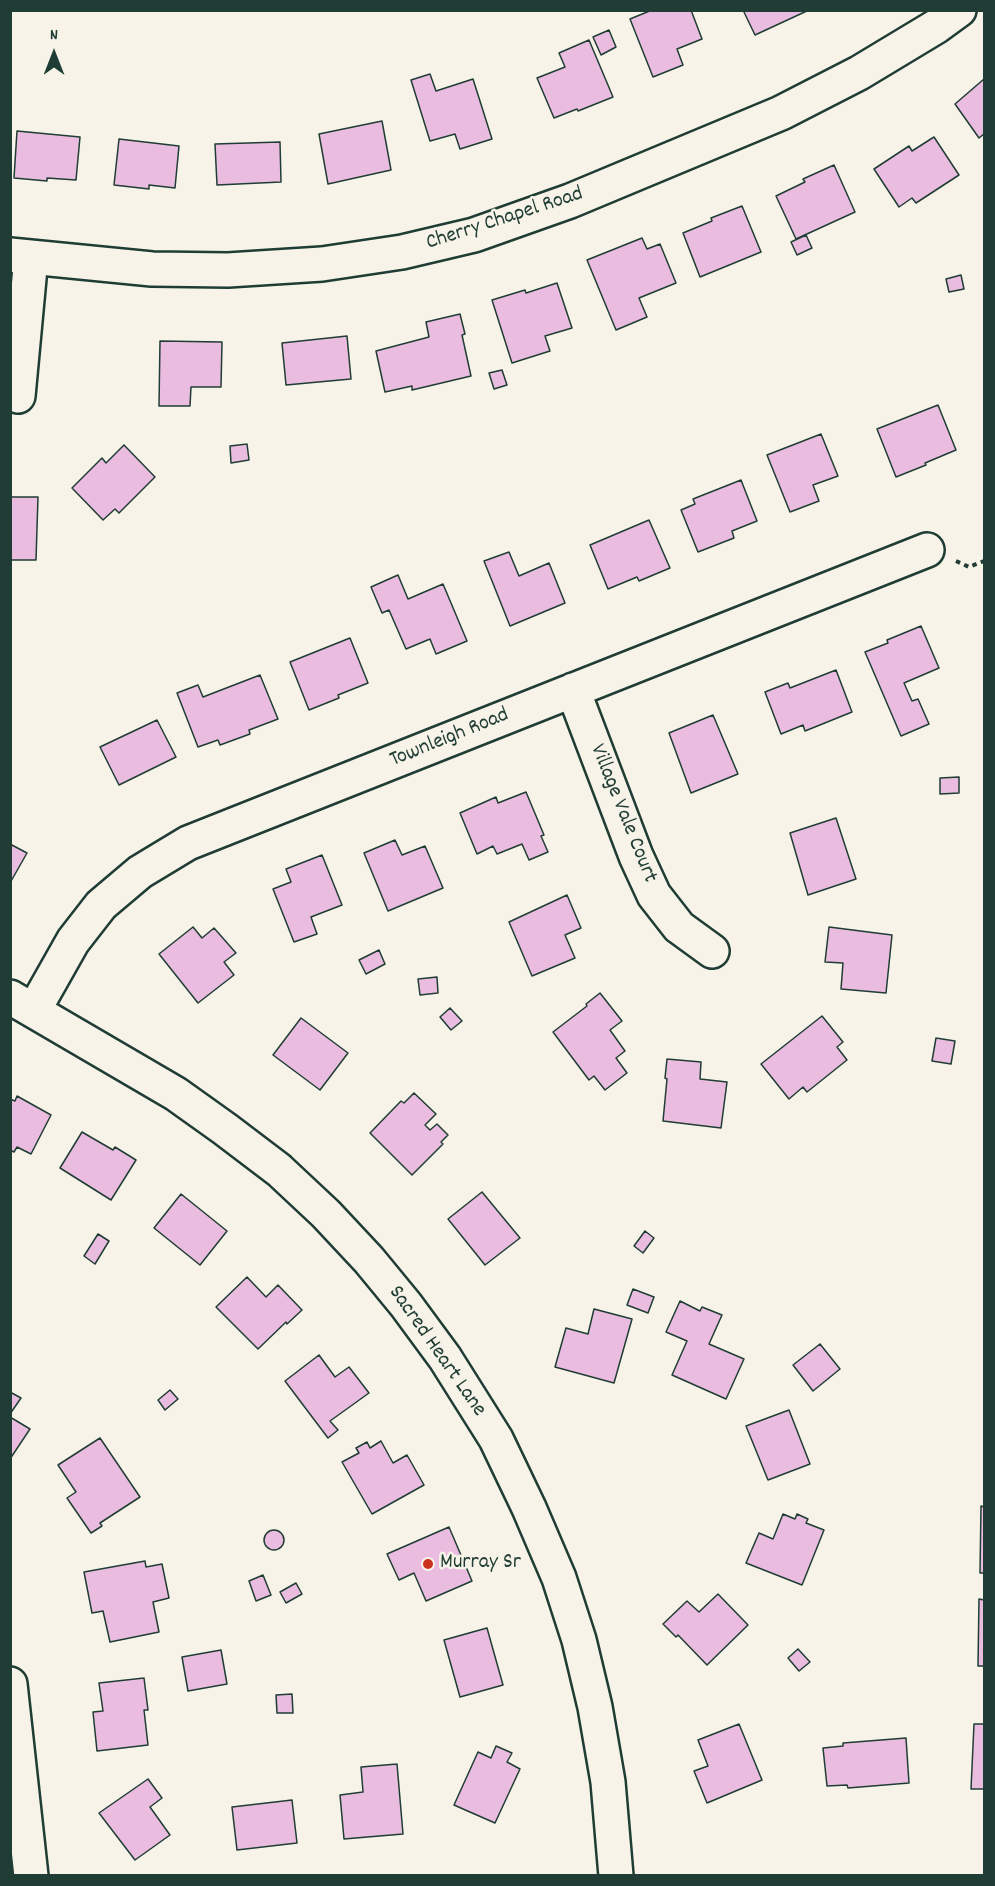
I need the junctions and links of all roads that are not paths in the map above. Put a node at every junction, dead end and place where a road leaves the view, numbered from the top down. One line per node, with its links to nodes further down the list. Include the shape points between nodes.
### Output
1 (958, 10): 2 (street, Cherry Chapel Road, via 859,73 781,113 570,201 474,235 402,252 321,264 228,270 152,269)
2 (21, 256): 3 (street)
3 (18, 396)
4 (927, 550): 5 (street, Townleigh Road)
5 (573, 690): 6 (street, Village Vale Court, via 654,895 679,927); 7 (street, Townleigh Road, via 188,843 140,872 101,905)
6 (712, 951)
7 (22, 1003): 10 (street, Sacred Heart Lane, via 176,1094 279,1170 369,1260 445,1358 496,1439 566,1599 595,1707 608,1782)
8 (10, 1684): 9 (street)
9 (31, 1875)
10 (616, 1875)

